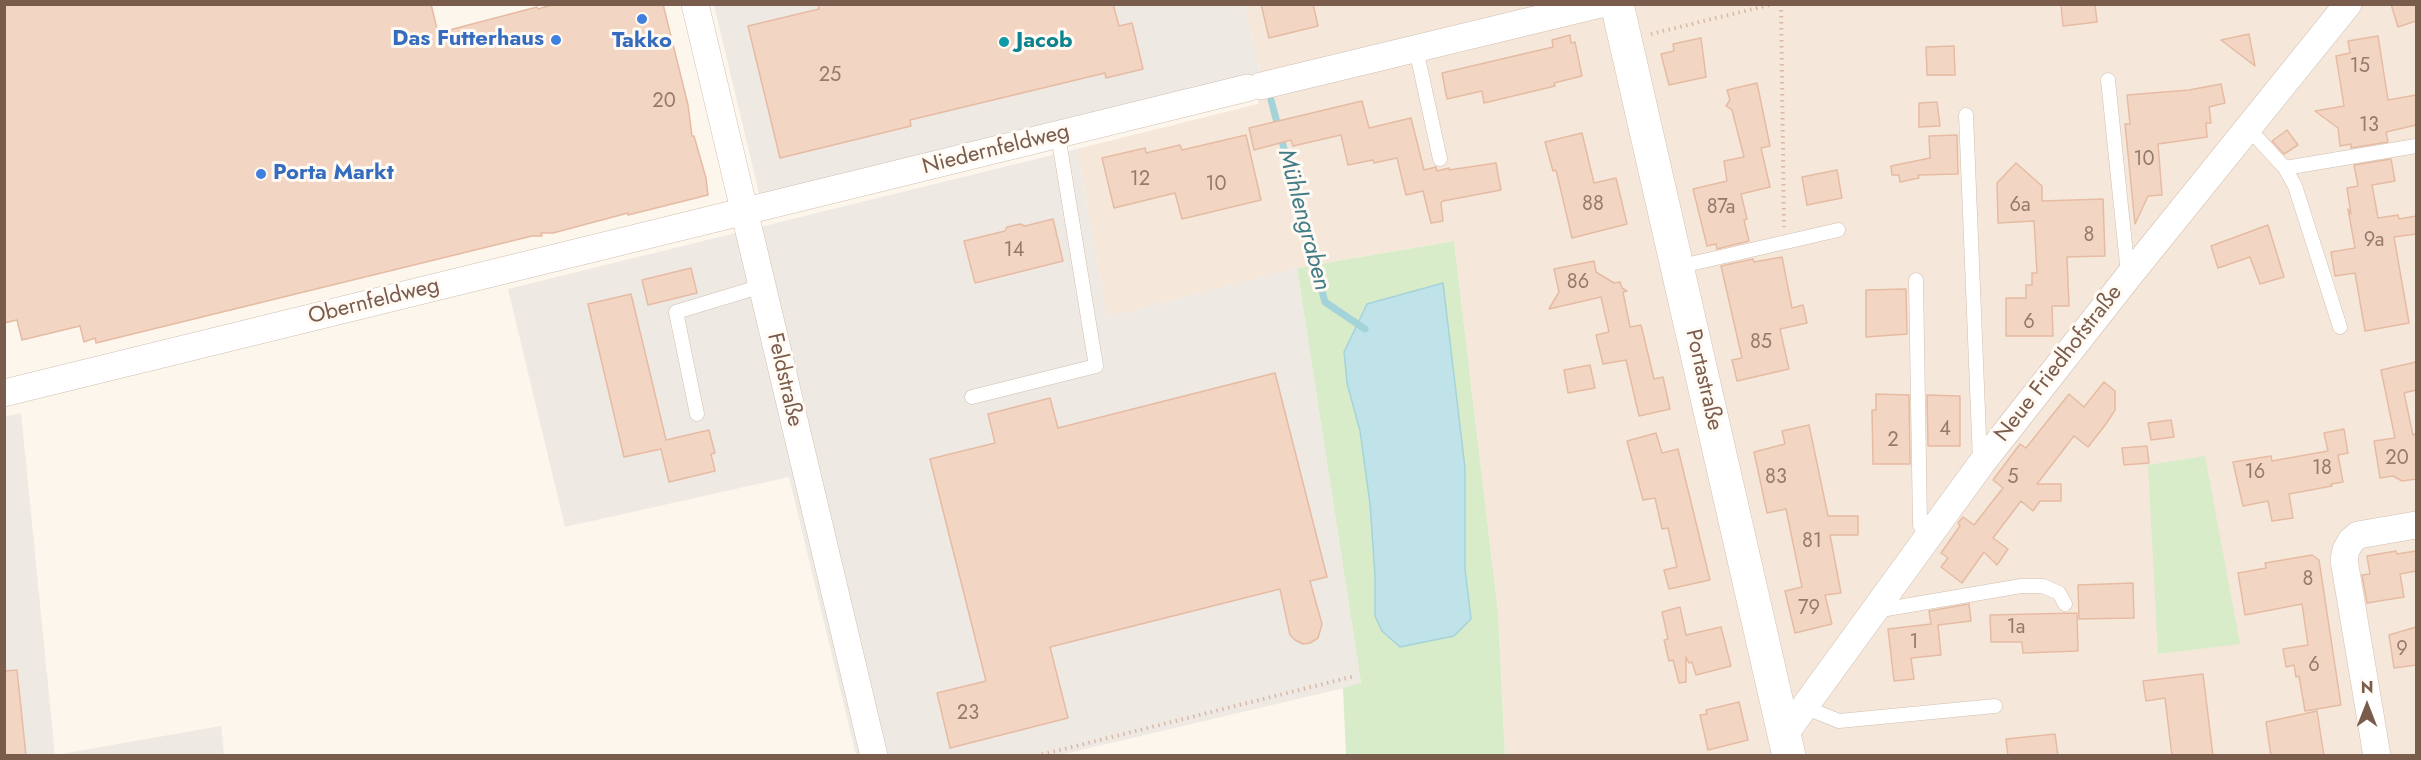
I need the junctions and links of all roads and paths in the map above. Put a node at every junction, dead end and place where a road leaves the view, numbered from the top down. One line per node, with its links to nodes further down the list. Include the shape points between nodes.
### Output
1 (695, 4): 16 (street, Feldstraße)
2 (1601, 4): 8 (street, Niedernfeldweg)
3 (1617, 4): 7 (main road, Portastraße)
4 (1773, 4): 7 (path)
5 (1781, 4): 18 (path)
6 (2348, 4): 11 (street, Neue Friedhofstraße)
7 (1624, 41): 19 (main road, Portastraße)
8 (1416, 49): 12 (street, Niedernfeldweg); 14 (lane)
9 (2108, 81): 20 (lane)
10 (1966, 115): 27 (lane)
11 (2248, 128): 15 (lane); 20 (street, Neue Friedhofstraße)
12 (1058, 135): 16 (street, Niedernfeldweg); 25 (lane, via 1096,366)
13 (2416, 146): 15 (lane)
14 (1440, 159)
15 (2285, 168): 23 (lane, via 2295,186)
16 (744, 212): 22 (street, Feldstraße); 24 (street, Obernfeldweg)
17 (1838, 230): 18 (lane)
18 (1784, 242): 19 (lane)
19 (1677, 267): 35 (main road, Portastraße)
20 (2128, 277): 27 (street, Neue Friedhofstraße)
21 (1916, 280): 29 (lane, via 1920,525)
22 (762, 286): 26 (lane, via 676,312); 36 (street, Feldstraße)
23 (2340, 327)
24 (4, 393)
25 (972, 397)
26 (697, 414)
27 (1981, 464): 29 (street, Neue Friedhofstraße)
28 (2416, 525): 38 (street, via 2358,535 2351,541 2344,560)
29 (1927, 538): 31 (street, Neue Friedhofstraße)
30 (2065, 604): 31 (lane, via 2059,593 2043,586 2021,586)
31 (1873, 612): 33 (street, Neue Friedhofstraße)
32 (1355, 676): 37 (path)
33 (1804, 706): 34 (lane, via 1839,721); 35 (street, Neue Friedhofstraße)
34 (1995, 706)
35 (1786, 745)
36 (874, 756)
37 (1036, 756)
38 (2377, 756)

